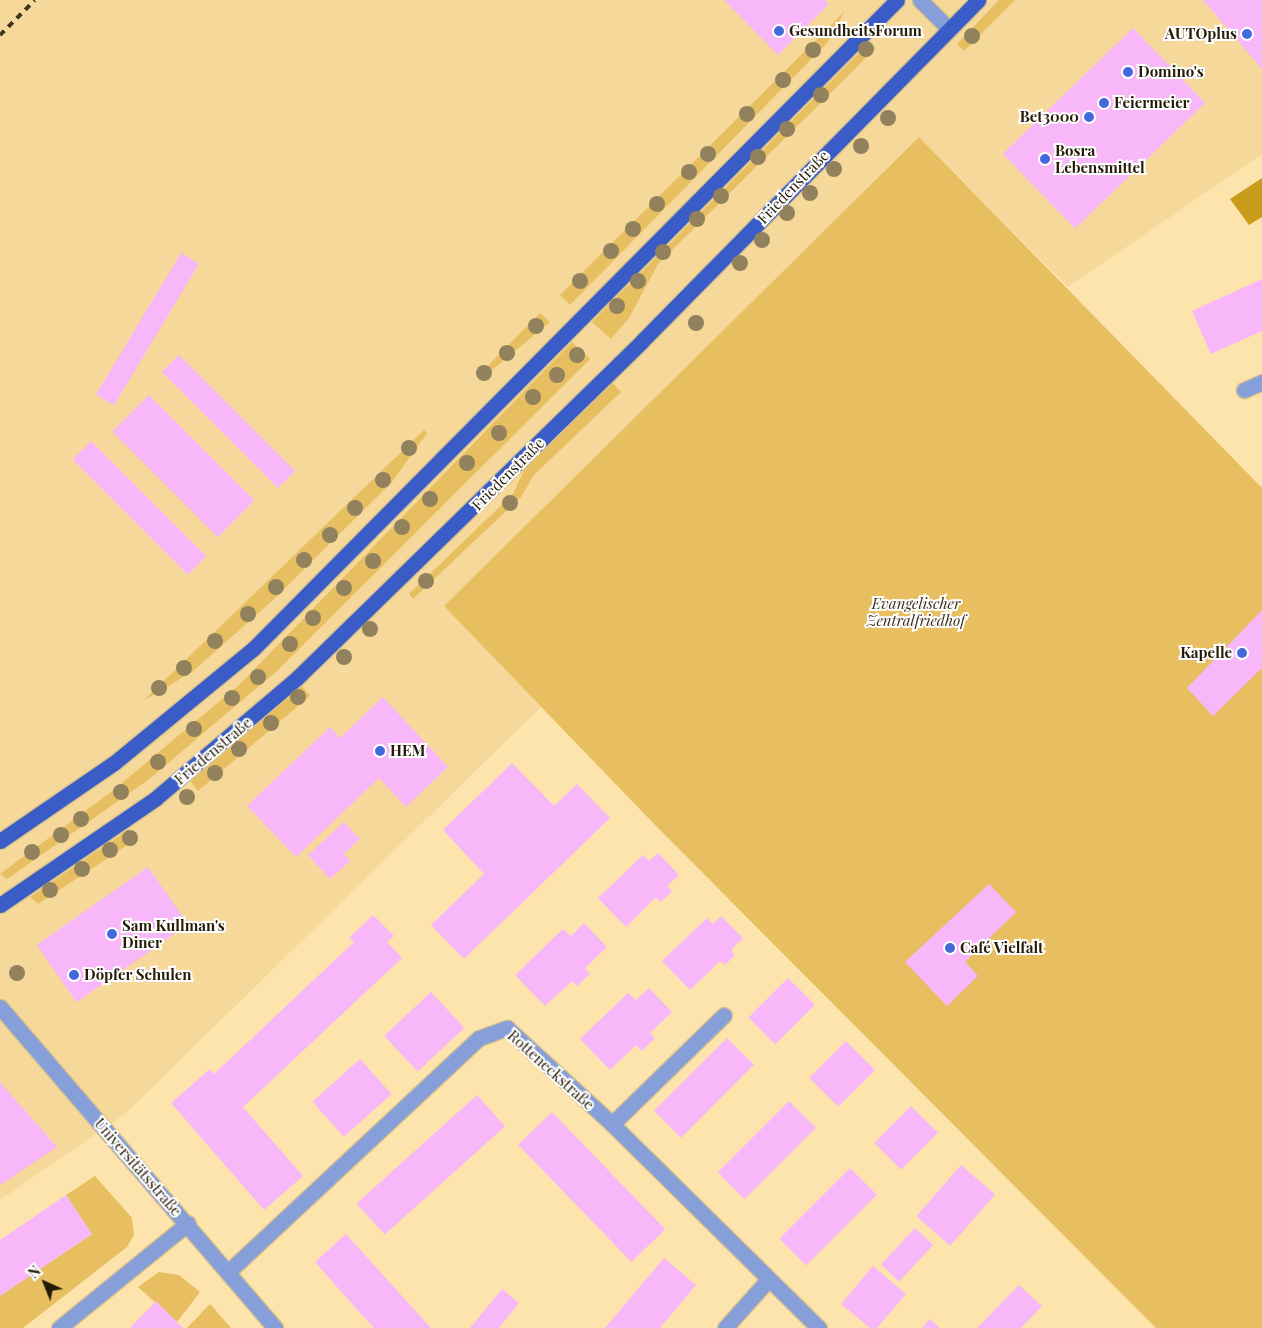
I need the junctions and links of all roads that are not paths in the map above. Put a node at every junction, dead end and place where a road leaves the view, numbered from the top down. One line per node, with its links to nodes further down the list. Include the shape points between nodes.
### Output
1 (897, 0): 7 (main road, via 253,649 122,757)
2 (920, 0): 4 (street)
3 (978, 0): 4 (main road, Friedenstraße)
4 (949, 29): 8 (main road, Friedenstraße, via 630,353 297,678 156,798)
5 (1262, 382): 6 (street)
6 (1244, 390)
7 (0, 841)
8 (0, 905)
9 (0, 1007): 12 (street, Universitätsstraße)
10 (724, 1014): 11 (street)
11 (612, 1124): 13 (street, Rotteneckstraße, via 507,1028 479,1038); 14 (street, Rotteneckstraße)
12 (188, 1223): 13 (street, Universitätsstraße); 15 (street)
13 (228, 1272): 16 (street, Universitätsstraße)
14 (767, 1281): 17 (street); 18 (street, Rotteneckstraße)
15 (59, 1328)
16 (275, 1328)
17 (725, 1328)
18 (819, 1328)

